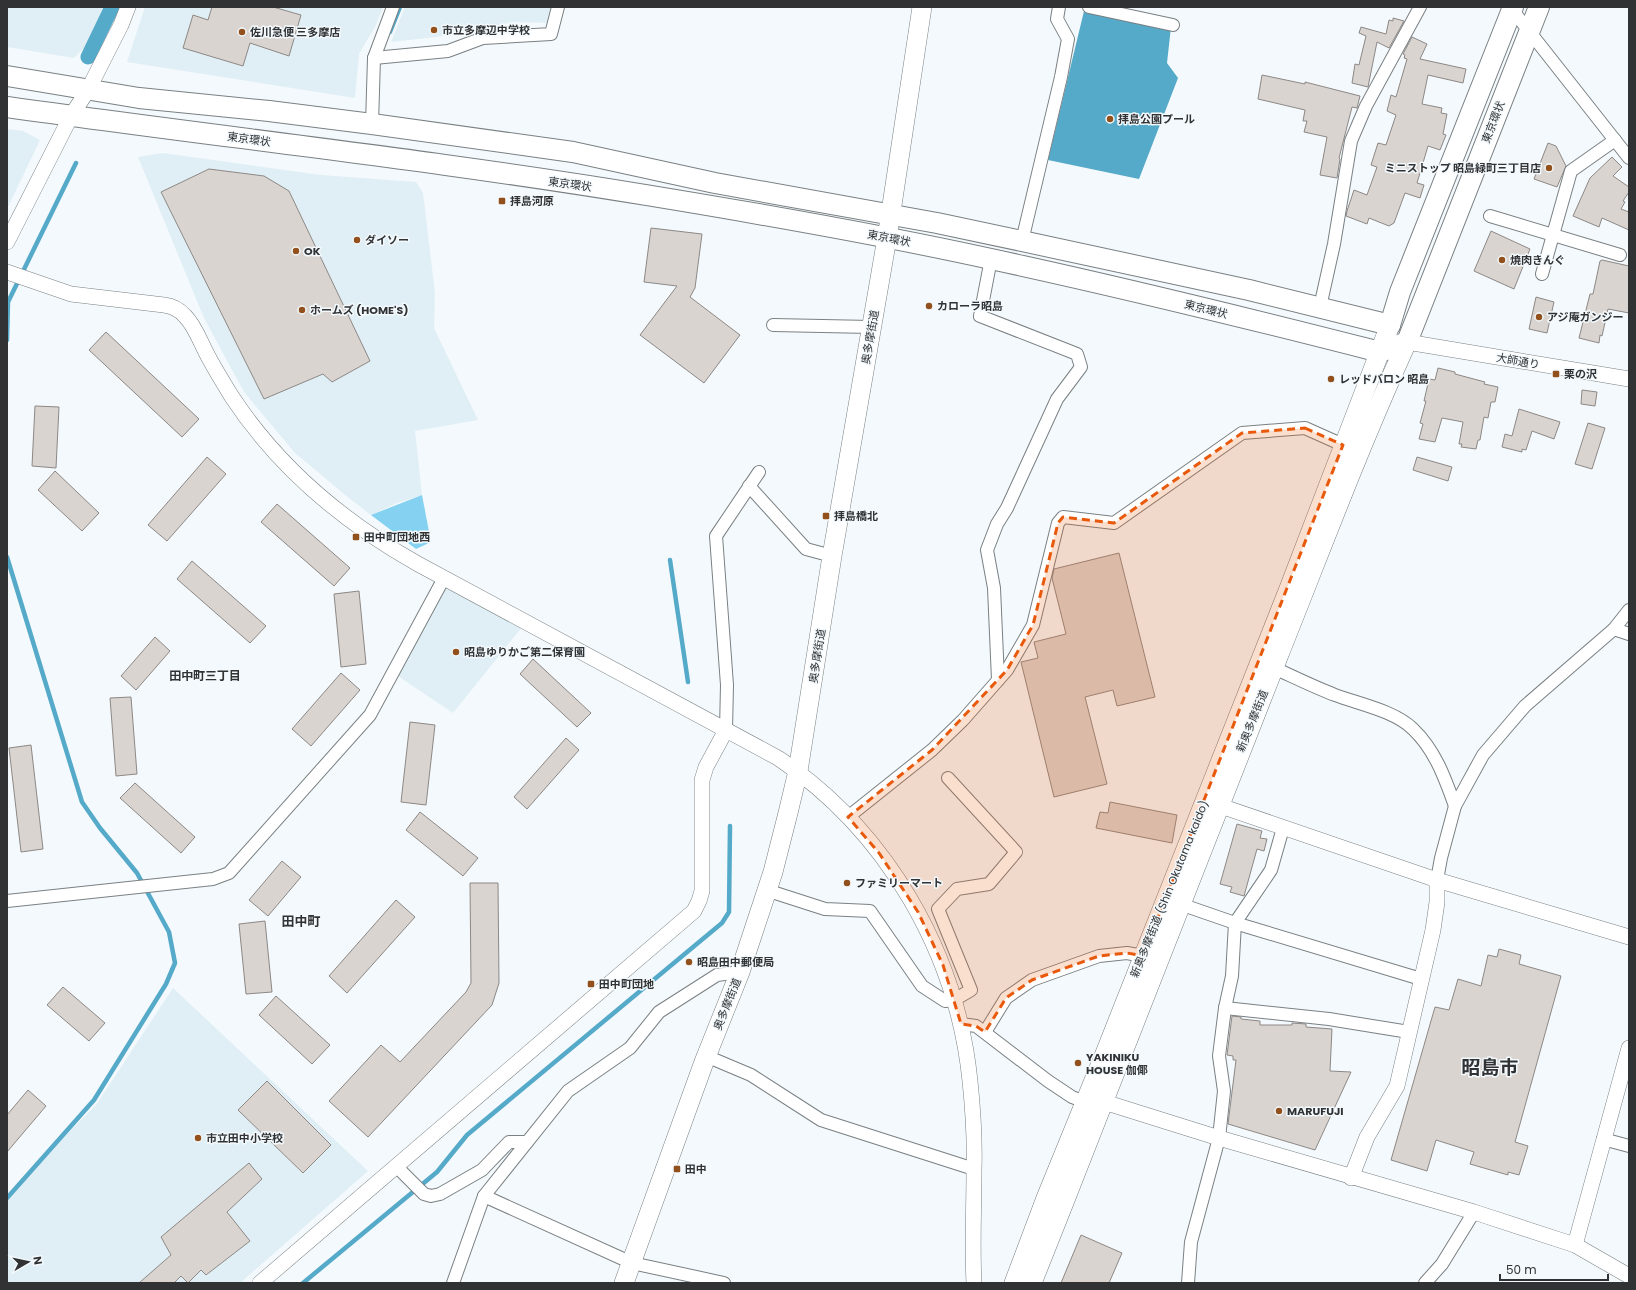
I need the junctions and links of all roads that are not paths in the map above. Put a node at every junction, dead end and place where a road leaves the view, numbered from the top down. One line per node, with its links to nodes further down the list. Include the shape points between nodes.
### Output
1 (128, 7): 14 (street)
2 (393, 7): 12 (street)
3 (558, 7): 12 (street, via 551,34 483,38 448,51)
4 (922, 7): 20 (main road, 奥多摩街道)
5 (1059, 7): 24 (street, via 1057,19 1068,39)
6 (1089, 7): 10 (street)
7 (1538, 7): 11 (highway, 東京環状)
8 (1417, 8): 30 (street, via 1366,106 1352,140)
9 (1512, 8): 11 (street); 32 (highway, 東京環状, via 1403,285)
10 (1173, 25)
11 (1529, 30): 18 (street); 34 (highway, 東京環状)
12 (374, 58): 17 (street)
13 (7, 76): 14 (highway)
14 (88, 90): 16 (street); 17 (highway)
15 (7, 107): 16 (highway, 東京環状)
16 (71, 116): 23 (highway, 東京環状, via 352,152 643,195); 25 (street)
17 (372, 124): 20 (highway, via 573,152 715,183)
18 (1616, 140): 19 (street); 22 (street, via 1571,171)
19 (1629, 158)
20 (890, 214): 23 (main road, 奥多摩街道); 24 (highway)
21 (1490, 216): 22 (street)
22 (1553, 234): 26 (street); 29 (street)
23 (887, 238): 27 (highway, 東京環状); 33 (main road, 奥多摩街道)
24 (1022, 241): 30 (highway)
25 (7, 242)
26 (1620, 255)
27 (991, 259): 35 (highway, 東京環状); 46 (street, via 980,316 1077,354 1081,367 1057,399 987,550 994,588)
28 (9, 273): 41 (street, via 70,294 164,305 182,312 190,321 208,358 233,398 264,440 300,477 370,536)
29 (1542, 274)
30 (1320, 307): 32 (highway)
31 (773, 325): 33 (street)
32 (1390, 325): 34 (highway); 35 (main road)
33 (871, 327): 40 (main road, 奥多摩街道)
34 (1407, 342): 35 (highway); 36 (street, 大師通り); 45 (main road, 新奥多摩街道, via 1349,478)
35 (1380, 352): 37 (main road)
36 (1629, 379)
37 (1343, 445): 46 (street, via 1306,428 1242,433 1114,523 1063,517 1058,523 1033,625 1007,670); 50 (main road, 新奥多摩街道 (Shin Okutama kaido))
38 (759, 472): 39 (street)
39 (749, 486): 40 (street, via 806,549); 47 (street, via 716,536 727,684)
40 (832, 556): 48 (main road, 奥多摩街道)
41 (444, 578): 47 (street); 56 (street, via 370,715 234,868 213,879)
42 (1629, 610): 43 (street)
43 (1614, 629): 44 (street); 51 (street, via 1525,706 1483,755)
44 (1629, 634)
45 (1274, 668): 50 (main road, 新奥多摩街道); 51 (street, via 1334,694 1394,715 1405,722 1437,759)
46 (998, 680): 52 (street, via 932,750)
47 (726, 730): 48 (street); 75 (street, via 703,776 702,891 694,911)
48 (798, 771): 52 (street); 55 (main road, 奥多摩街道, via 779,850)
49 (948, 778): 63 (street, via 1016,852 989,884 956,889 938,909 971,990)
50 (1211, 803): 53 (street); 57 (main road, 新奥多摩街道); 60 (main road, 新奥多摩街道 (Shin Okutama kaido))
51 (1455, 806): 54 (street)
52 (848, 817): 63 (street, via 879,853 918,912 943,965)
53 (1283, 828): 54 (street); 58 (street, via 1271,870)
54 (1437, 880): 59 (street); 62 (street, via 1433,930)
55 (766, 890): 61 (main road, 奥多摩街道); 63 (street, via 825,909 870,911 922,986 945,1002)
56 (7, 901)
57 (1180, 904): 58 (street); 70 (main road, 新奥多摩街道)
58 (1235, 924): 62 (street); 64 (street, via 1232,976)
59 (1629, 937)
60 (1143, 956): 66 (street, via 1126,953 1099,956 1032,980 1006,998); 70 (main road, 新奥多摩街道 (Shin Okutama kaido))
61 (740, 972): 69 (main road, 奥多摩街道); 73 (street, via 717,975 659,1012 630,1048 568,1091)
62 (1421, 979): 67 (street)
63 (954, 1000): 65 (street)
64 (1225, 1008): 67 (street, via 1329,1019); 71 (street, via 1219,1056 1224,1091)
65 (961, 1024): 66 (street, via 976,1026); 76 (street, via 970,1082)
66 (985, 1032): 70 (street, via 1072,1097)
67 (1409, 1032): 77 (street, via 1396,1086 1367,1136)
68 (1629, 1048): 72 (street)
69 (706, 1056): 76 (street, via 751,1075 821,1120); 81 (main road, 奥多摩街道)
70 (1095, 1102): 71 (street); 88 (main road, 新奥多摩街道 (Shin Okutama kaido), via 1046,1198); 89 (main road, 新奥多摩街道 (Shin Okutama kaido))
71 (1219, 1138): 77 (street); 90 (street, via 1191,1242)
72 (1603, 1139): 74 (street); 80 (street)
73 (527, 1142): 75 (street, via 509,1142 482,1170 440,1194 431,1196 420,1190); 78 (street)
74 (1629, 1146)
75 (396, 1166): 83 (street)
76 (974, 1169): 87 (street)
77 (1351, 1178): 79 (street)
78 (484, 1196): 81 (street); 84 (street)
79 (1474, 1212): 80 (street); 91 (street, via 1442,1264)
80 (1575, 1244): 82 (street)
81 (632, 1263): 85 (main road, 奥多摩街道); 86 (street)
82 (1629, 1276)
83 (260, 1283)
84 (453, 1283)
85 (624, 1283)
86 (724, 1283)
87 (974, 1283)
88 (1014, 1283)
89 (1032, 1283)
90 (1188, 1283)
91 (1425, 1283)

